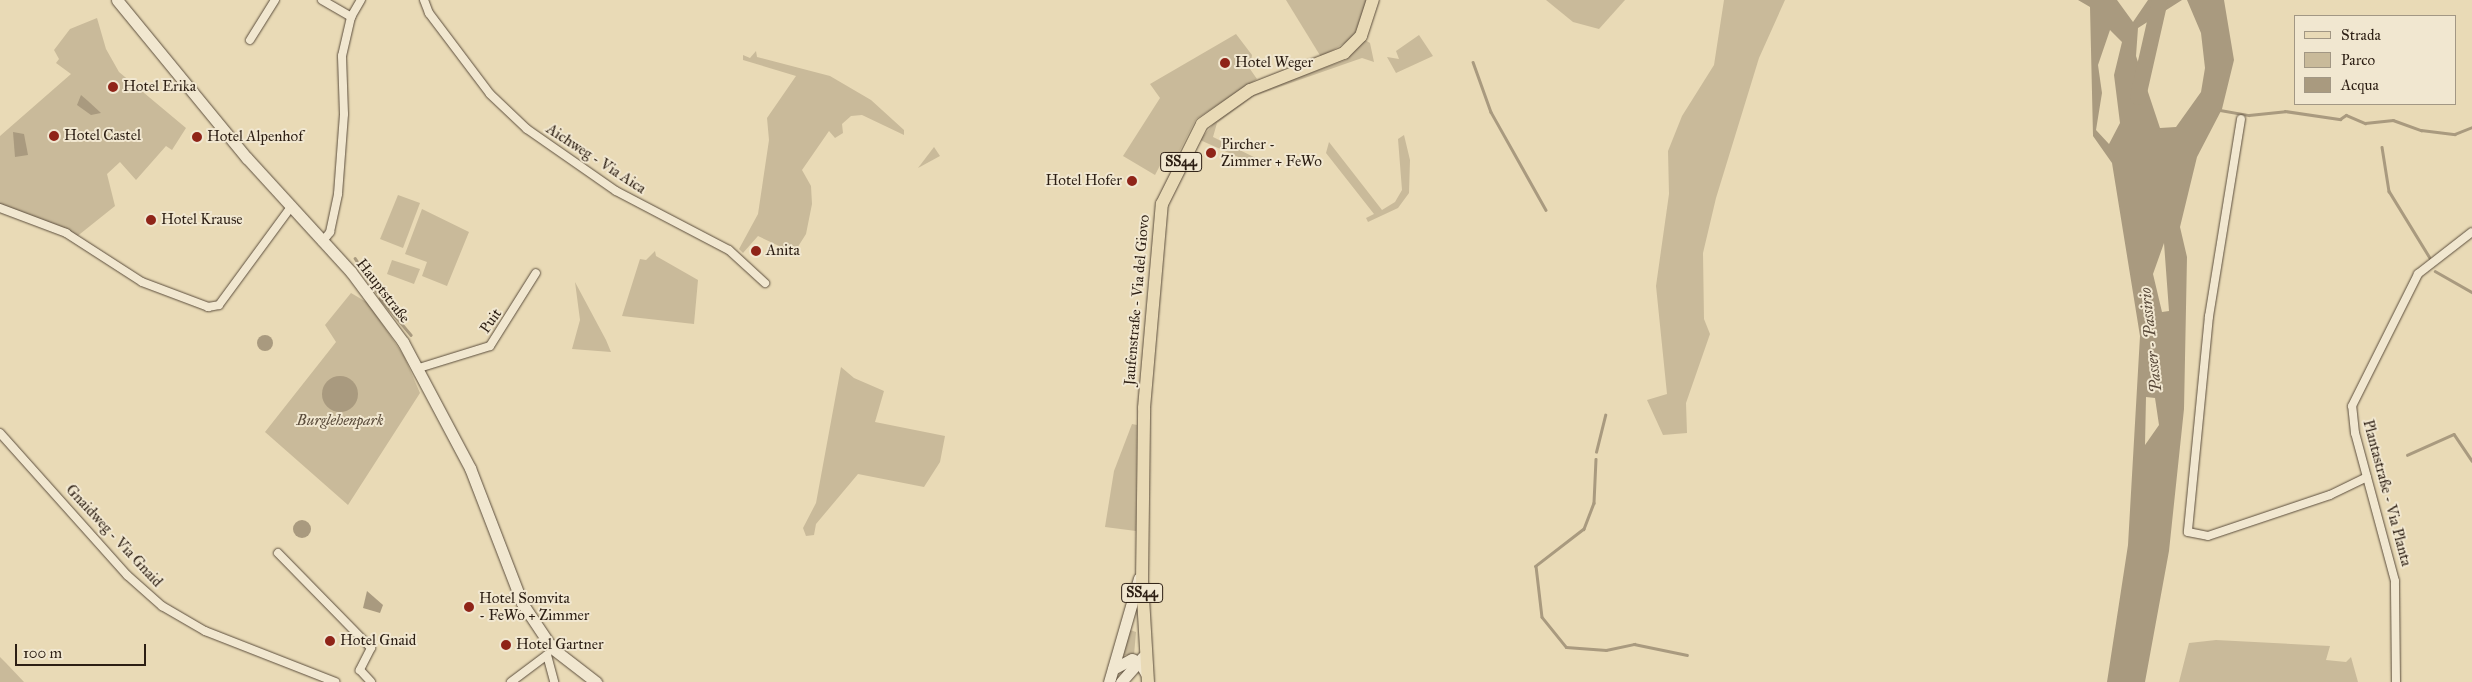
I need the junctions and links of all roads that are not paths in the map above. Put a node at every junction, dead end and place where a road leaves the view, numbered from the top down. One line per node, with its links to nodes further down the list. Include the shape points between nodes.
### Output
1 (117, 0): 10 (street, Hauptstraße)
2 (274, 0): 8 (street)
3 (322, 0): 7 (street)
4 (361, 0): 7 (street)
5 (424, 0): 15 (street, Aichweg - Via Aica, via 428,13 490,94 526,130 612,188 729,250)
6 (1373, 0): 19 (main road, Jaufenstraße - Via del Giovo / SS44, via 1361,36 1344,53 1250,90 1202,124 1171,183 1157,223 1144,408)
7 (351, 17): 13 (street, via 340,71 344,114 338,194 330,232)
8 (250, 40)
9 (2241, 119): 18 (street, via 2209,316 2188,532 2208,536 2330,495)
10 (291, 207): 11 (street, via 219,305 208,307 142,282 66,233); 13 (street, Hauptstraße)
11 (0, 208)
12 (2472, 232): 18 (street, Plantastraße - Via Planta, via 2418,274 2355,397 2352,421)
13 (322, 242): 16 (street, Hauptstraße, via 363,288)
14 (536, 273): 16 (street, Puit, via 490,346)
15 (765, 283)
16 (419, 368): 22 (street, Hauptstraße, via 470,468 520,599)
17 (0, 433): 26 (street, Gnaidweg - Via Gnaid, via 127,575 162,606 231,642)
18 (2367, 477): 32 (street, Plantastraße - Via Planta, via 2395,581)
19 (1143, 537): 21 (main road, Jaufenstraße - Via del Giovo / SS44); 24 (street, via 1132,613)
20 (278, 553): 27 (street, via 371,648 360,670)
21 (1146, 649): 23 (street); 25 (main road, Jaufenstraße - Via del Giovo / SS44)
22 (550, 651): 28 (street); 29 (street); 30 (street, Hauptstraße)
23 (1140, 663): 24 (street, via 1125,660); 25 (street); 31 (street)
24 (1109, 679)
25 (1148, 679)
26 (334, 682)
27 (371, 682)
28 (511, 682)
29 (554, 682)
30 (596, 682)
31 (1121, 682)
32 (2396, 682)

